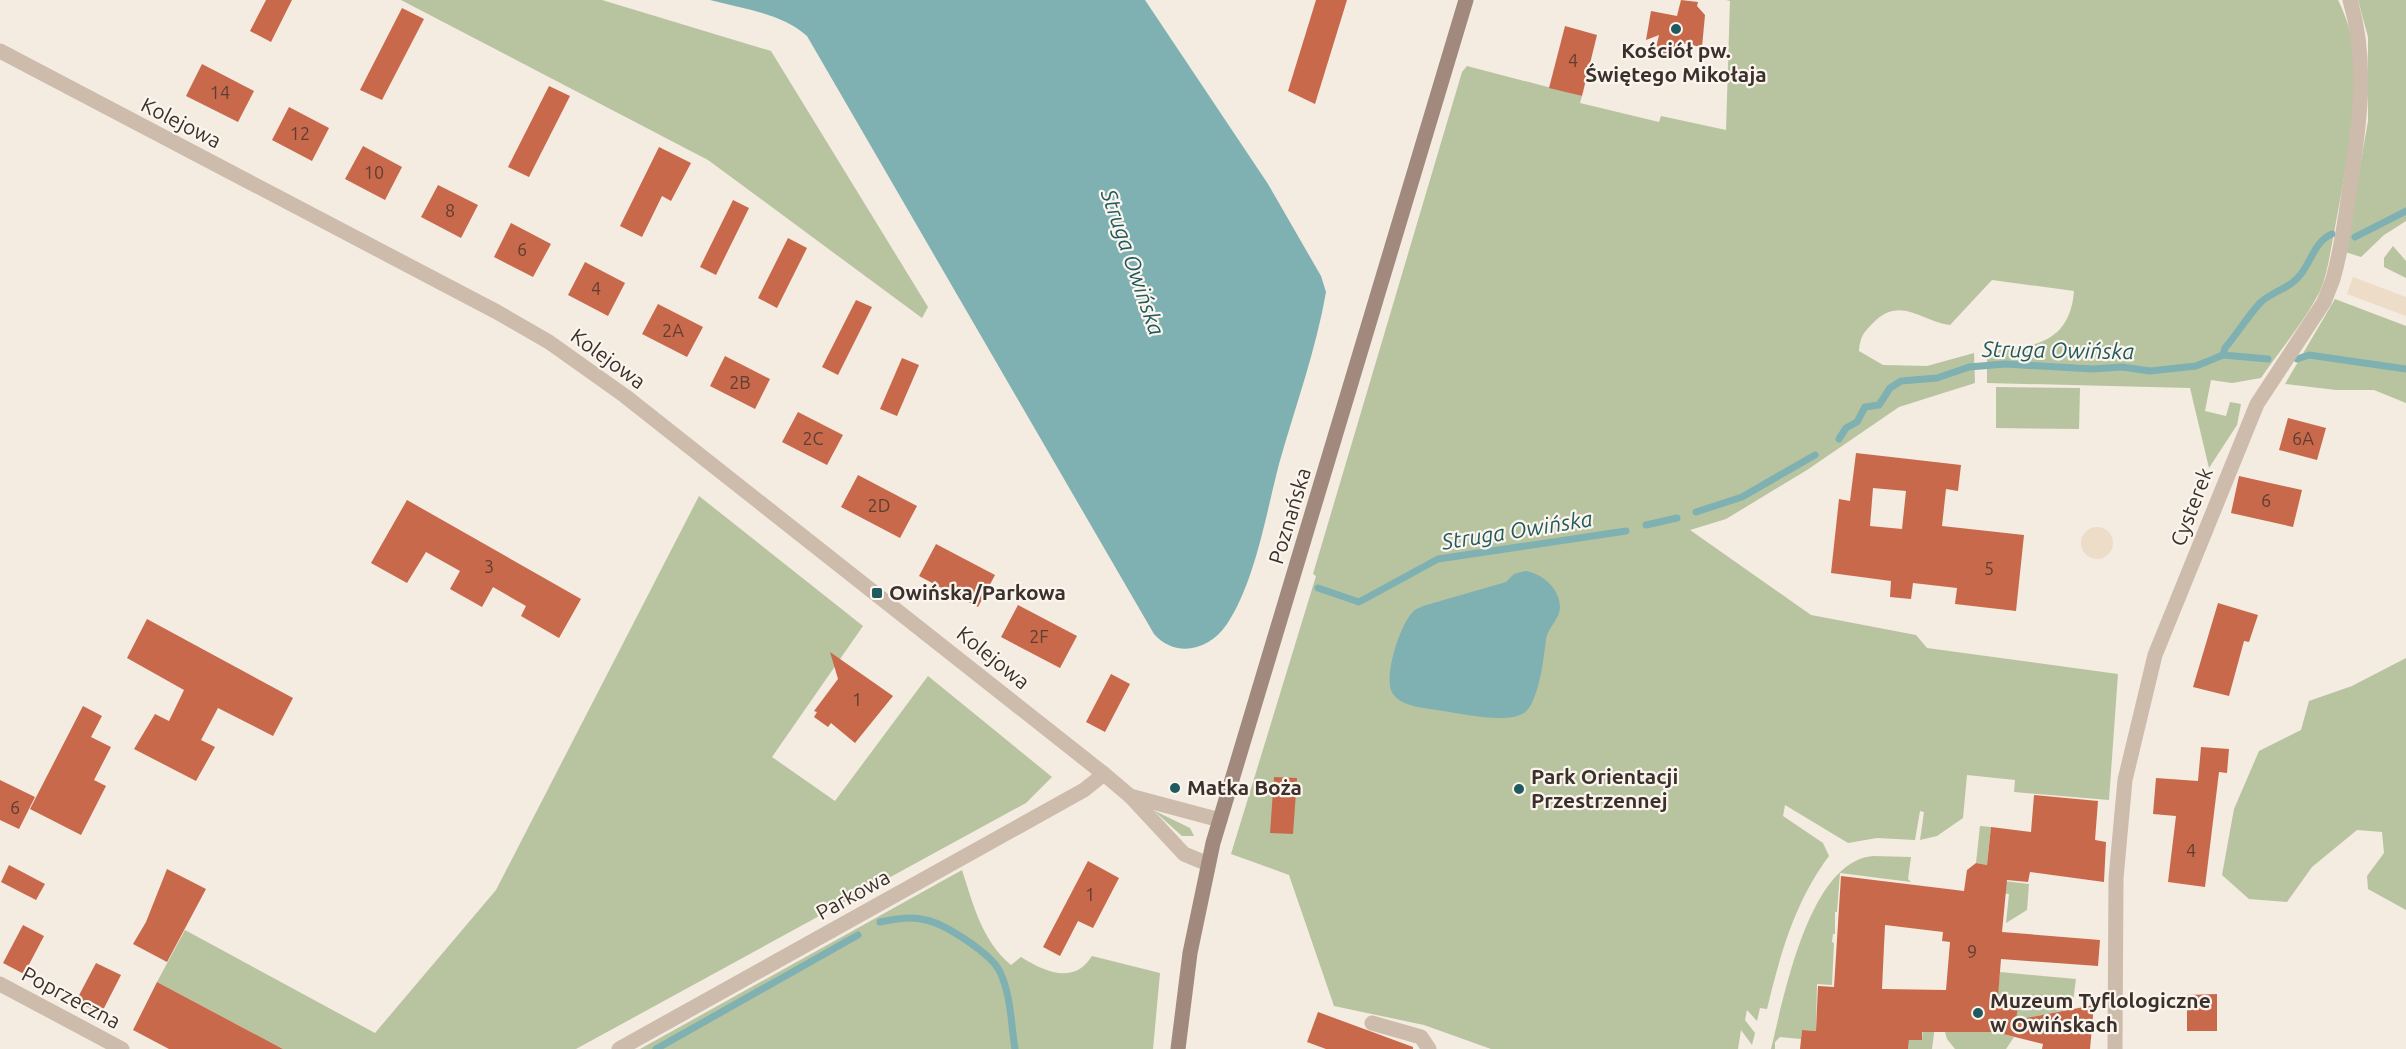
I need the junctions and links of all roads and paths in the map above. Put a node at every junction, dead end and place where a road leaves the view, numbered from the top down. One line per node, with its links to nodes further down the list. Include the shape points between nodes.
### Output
1 (1466, 0): 6 (main road, Poznańska)
2 (2350, 0): 14 (street, Cysterek, via 2358,26 2361,65 2358,127 2333,279 2324,302 2257,404 2238,445 2155,655 2129,755 2116,878)
3 (0, 51): 4 (street, Kolejowa, via 549,342 661,424)
4 (1104, 774): 5 (street, Kolejowa); 11 (street, Parkowa, via 1084,790)
5 (1130, 796): 6 (street, Kolejowa); 7 (street, Kolejowa, via 1184,854)
6 (1220, 820): 7 (main road, Poznańska)
7 (1208, 864): 12 (main road, Poznańska, via 1190,953)
8 (0, 984): 10 (street, Poprzeczna)
9 (1372, 1023): 13 (street, via 1420,1037)
10 (122, 1049)
11 (619, 1049)
12 (1178, 1049)
13 (1429, 1049)
14 (2115, 1049)

